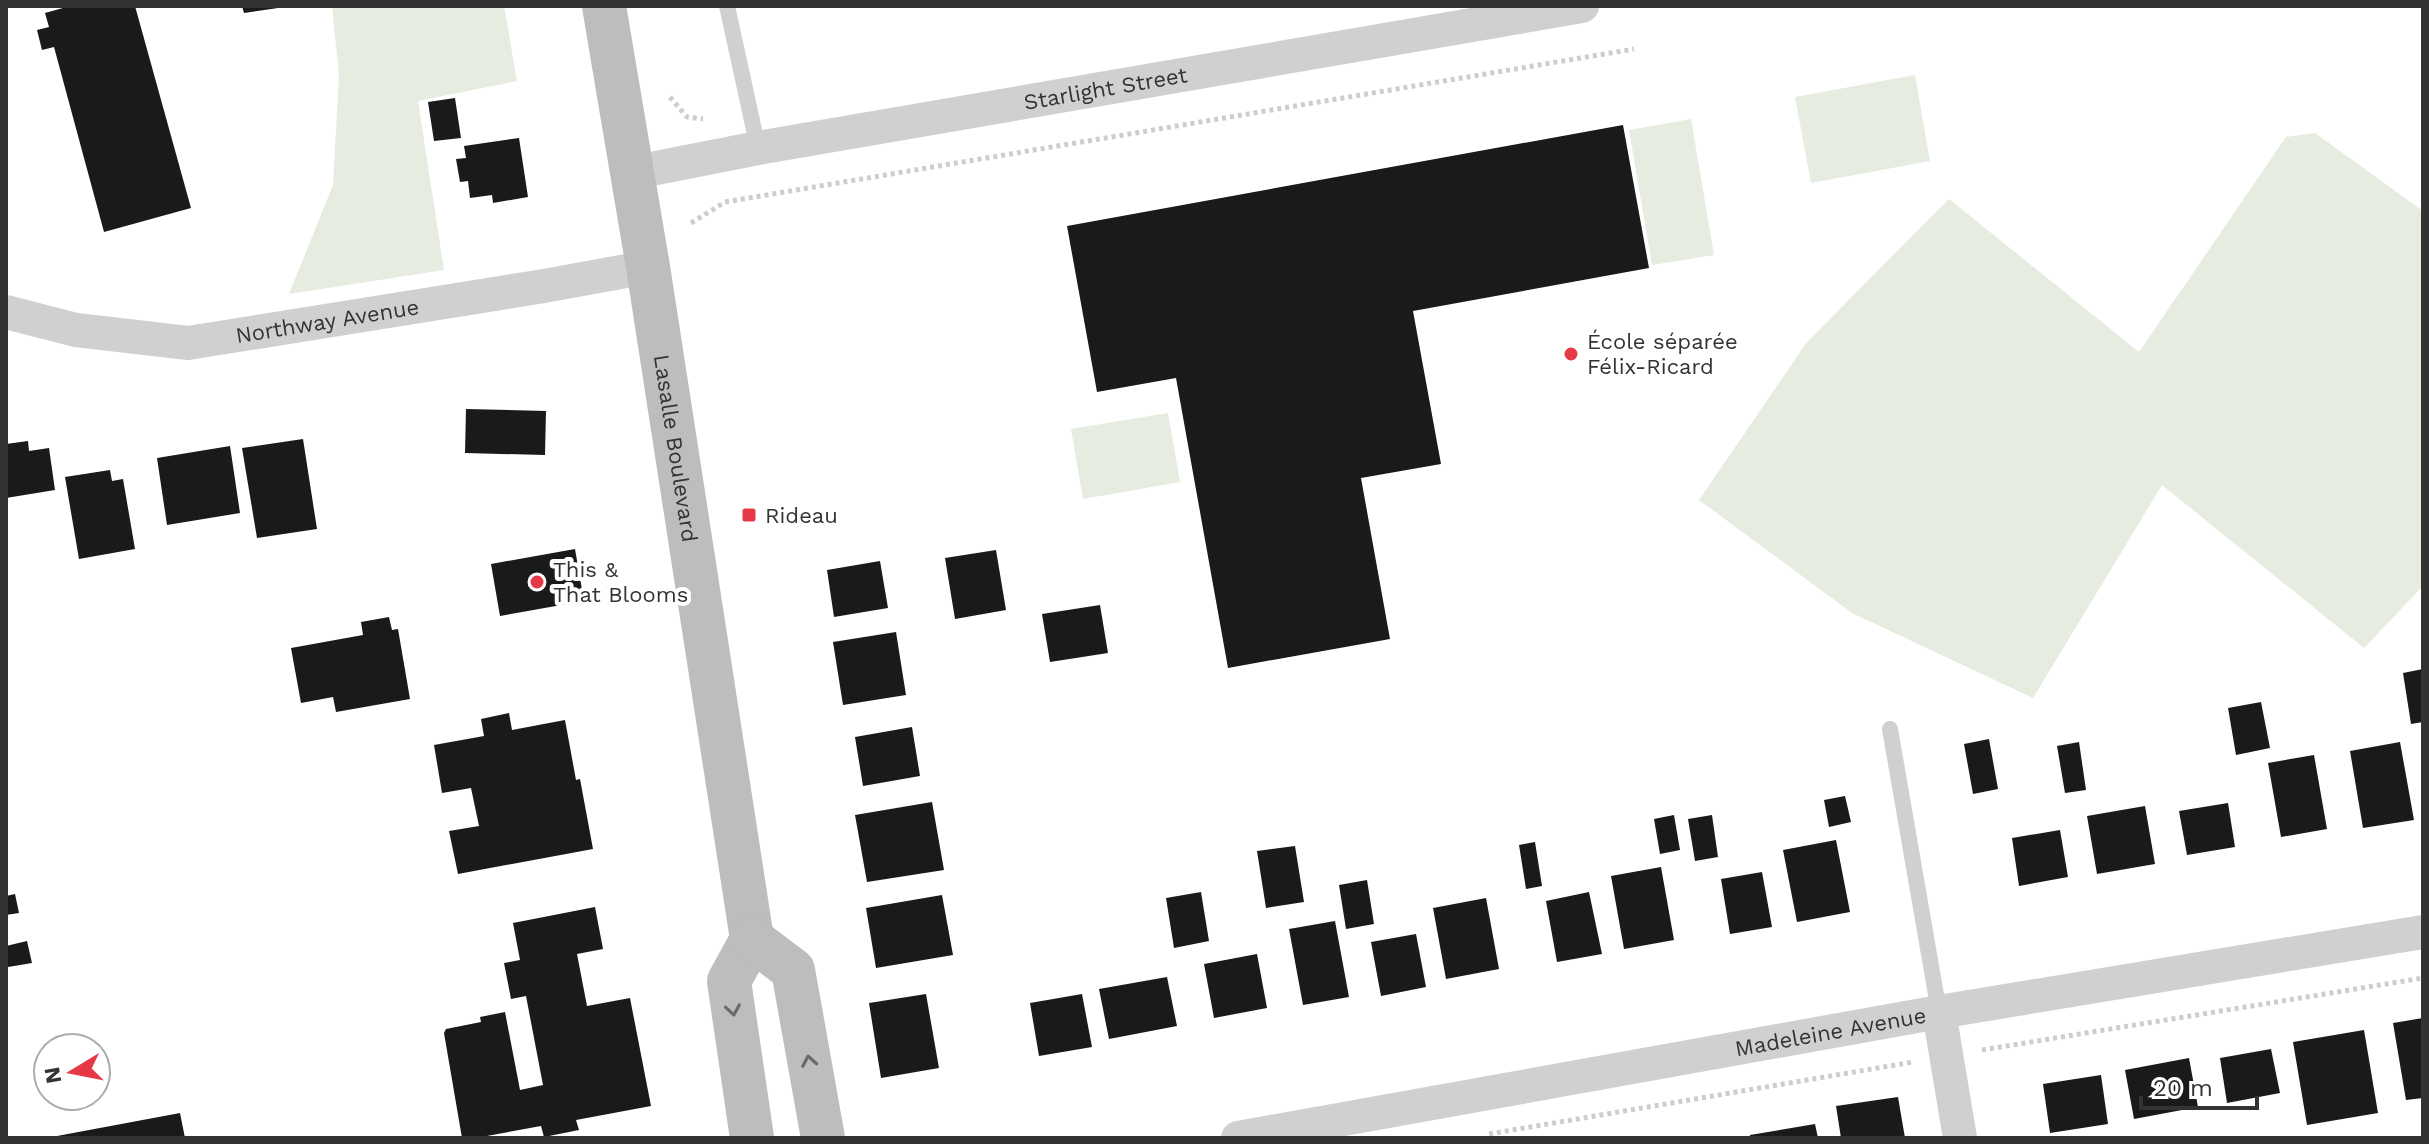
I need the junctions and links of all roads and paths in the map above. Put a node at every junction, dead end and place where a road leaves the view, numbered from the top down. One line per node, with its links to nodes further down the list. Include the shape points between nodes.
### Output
1 (604, 6): 6 (main road, Lasalle Boulevard)
2 (727, 6): 5 (lane)
3 (1582, 6): 5 (street, Starlight Street)
4 (1634, 49): 7 (path, via 725,202)
5 (758, 148): 6 (street, Starlight Street)
6 (631, 173): 8 (main road, Lasalle Boulevard)
7 (691, 223)
8 (648, 267): 9 (street, Northway Avenue, via 188,343 76,330); 12 (main road, Lasalle Boulevard)
9 (6, 312)
10 (1890, 729): 13 (lane)
11 (2423, 932): 13 (street, Madeleine Avenue)
12 (752, 939): 14 (main road, one-way to 14, via 729,981); 15 (main road, one-way to 12, via 793,970)
13 (1939, 1012): 16 (street, Madeleine Avenue); 17 (street)
14 (752, 1138)
15 (823, 1138)
16 (1238, 1138)
17 (1960, 1138)

